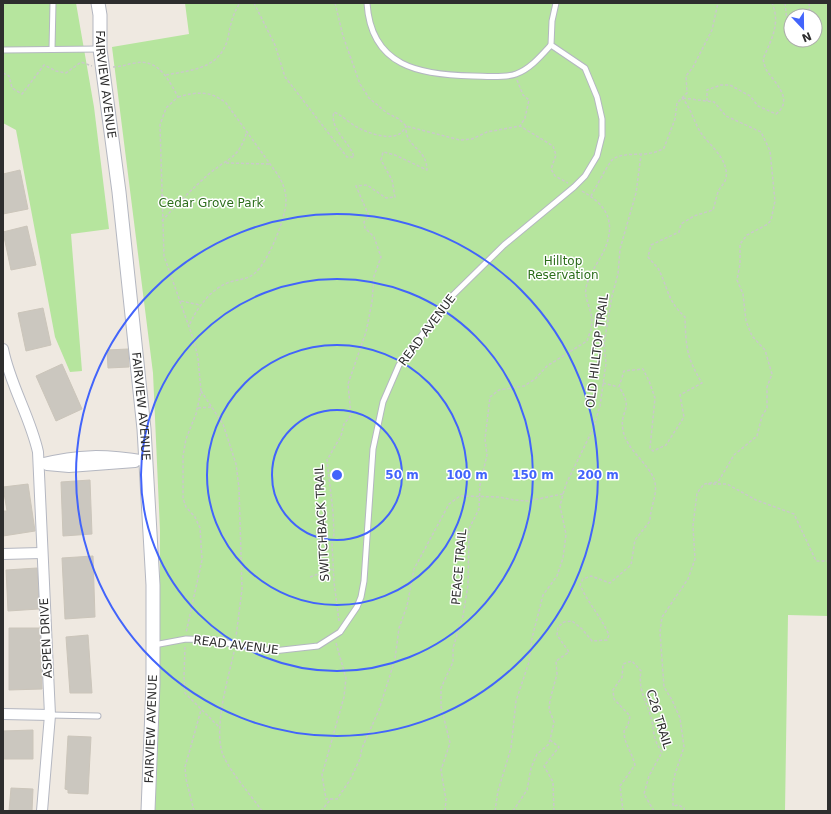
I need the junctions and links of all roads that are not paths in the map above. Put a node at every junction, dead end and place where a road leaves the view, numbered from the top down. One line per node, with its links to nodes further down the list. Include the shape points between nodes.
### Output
1 (53, 3): 6 (lane)
2 (98, 3): 7 (main road, FAIRVIEW AVENUE)
3 (367, 3): 5 (lane, via 371,30 380,45 396,60 426,73 480,76 515,74 530,65)
4 (556, 3): 5 (lane)
5 (551, 45): 14 (lane, READ AVENUE, via 585,68 598,98 602,136 597,156 585,176 574,187 504,245 450,298 399,365 383,402 373,449 361,597 340,632 318,646 273,651 215,640 186,639)
6 (52, 49): 7 (lane); 8 (lane)
7 (100, 49): 10 (main road, FAIRVIEW AVENUE, via 131,300)
8 (3, 50)
9 (3, 349): 11 (street, ASPEN DRIVE, via 14,387 33,430)
10 (146, 461): 11 (street, via 69,467); 14 (main road, FAIRVIEW AVENUE, via 153,585)
11 (39, 464): 12 (street, ASPEN DRIVE)
12 (41, 553): 13 (street); 16 (street, ASPEN DRIVE)
13 (3, 554)
14 (153, 645): 19 (main road, FAIRVIEW AVENUE)
15 (3, 714): 16 (street)
16 (50, 714): 17 (lane); 18 (street, ASPEN DRIVE)
17 (98, 716)
18 (42, 811)
19 (148, 811)

